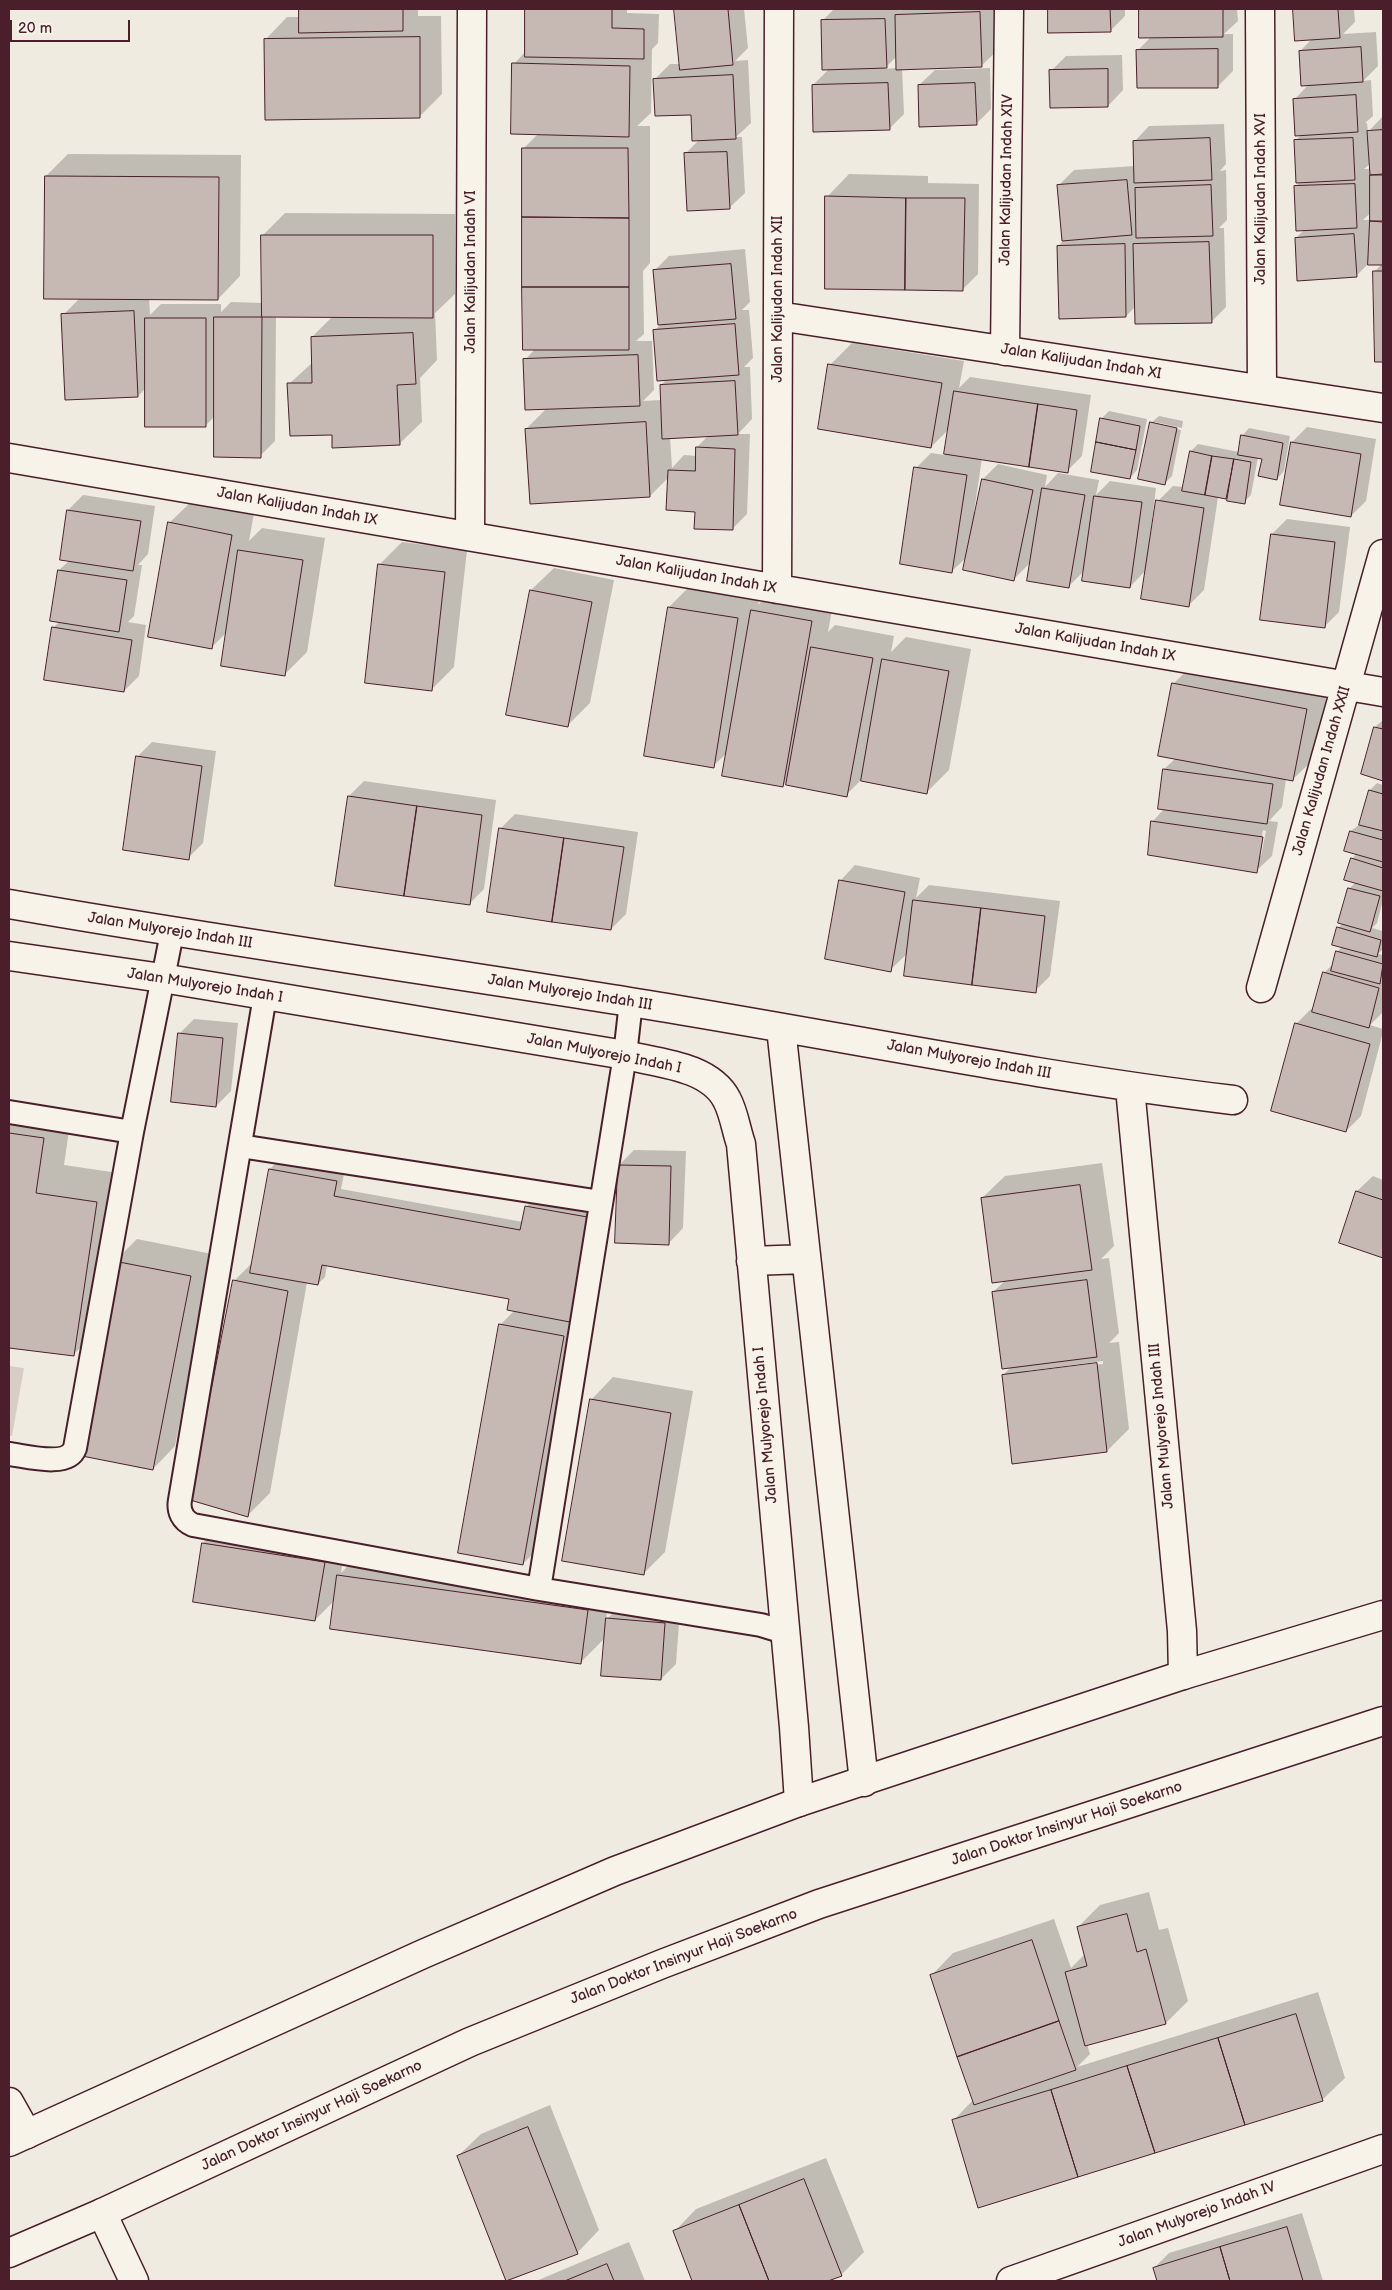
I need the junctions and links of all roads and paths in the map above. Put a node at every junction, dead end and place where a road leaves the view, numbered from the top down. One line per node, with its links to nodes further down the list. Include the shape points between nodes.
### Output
1 (472, 9): 10 (street, Jalan Kalijudan Indah VI)
2 (779, 9): 5 (street, Jalan Kalijudan Indah XII)
3 (1008, 9): 6 (street, Jalan Kalijudan Indah XIV)
4 (1260, 9): 7 (street, Jalan Kalijudan Indah XVI)
5 (778, 316): 6 (street, Jalan Kalijudan Indah XI); 12 (street, Jalan Kalijudan Indah XII)
6 (1005, 350): 7 (street, Jalan Kalijudan Indah XI)
7 (1262, 389): 8 (street, Jalan Kalijudan Indah XI)
8 (1383, 408)
9 (9, 458): 10 (street, Jalan Kalijudan Indah IX)
10 (470, 536): 12 (street, Jalan Kalijudan Indah IX)
11 (1383, 554): 13 (street, Jalan Kalijudan Indah XXII)
12 (777, 589): 13 (street, Jalan Kalijudan Indah IX)
13 (1346, 686): 14 (street, Jalan Kalijudan Indah IX); 19 (street, Jalan Kalijudan Indah XXII)
14 (1383, 692)
15 (9, 904): 16 (street, Jalan Mulyorejo Indah III)
16 (172, 932): 18 (lane); 21 (street, Jalan Mulyorejo Indah III)
17 (9, 956): 18 (street, Jalan Mulyorejo Indah I)
18 (162, 978): 20 (street, Jalan Mulyorejo Indah I); 27 (lane)
19 (1261, 988)
20 (266, 996): 23 (street, Jalan Mulyorejo Indah I); 28 (lane)
21 (632, 1002): 22 (street, Jalan Mulyorejo Indah III); 23 (lane)
22 (781, 1028): 24 (street, Jalan Mulyorejo Indah III); 30 (street)
23 (625, 1055): 29 (lane); 31 (street, Jalan Mulyorejo Indah I, via 692,1071 715,1083 727,1100 741,1144)
24 (1130, 1088): 25 (street, Jalan Mulyorejo Indah III); 36 (street, Jalan Mulyorejo Indah III, via 1182,1631)
25 (1233, 1100)
26 (9, 1112): 27 (lane)
27 (132, 1132): 32 (lane, via 73,1453 58,1460)
28 (240, 1146): 29 (lane); 33 (lane, via 179,1508 186,1522)
29 (601, 1202): 33 (lane)
30 (806, 1259): 31 (street); 38 (street)
31 (751, 1261): 35 (street, Jalan Mulyorejo Indah I)
32 (9, 1454)
33 (539, 1589): 35 (lane, via 761,1625)
34 (1383, 1615): 36 (street)
35 (784, 1632): 39 (street, Jalan Mulyorejo Indah I)
36 (1183, 1675): 38 (street)
37 (1383, 1721): 43 (street, Jalan Doktor Insinyur Haji Soekarno, via 819,1904 662,1964 470,2042)
38 (864, 1782): 39 (street)
39 (799, 1802): 41 (street, via 615,1872 432,1950)
40 (9, 2102): 41 (street)
41 (18, 2138)
42 (1383, 2149): 46 (street, Jalan Mulyorejo Indah IV)
43 (102, 2212): 44 (street, Jalan Doktor Insinyur Haji Soekarno); 45 (street)
44 (9, 2253)
45 (134, 2281)
46 (1011, 2281)

